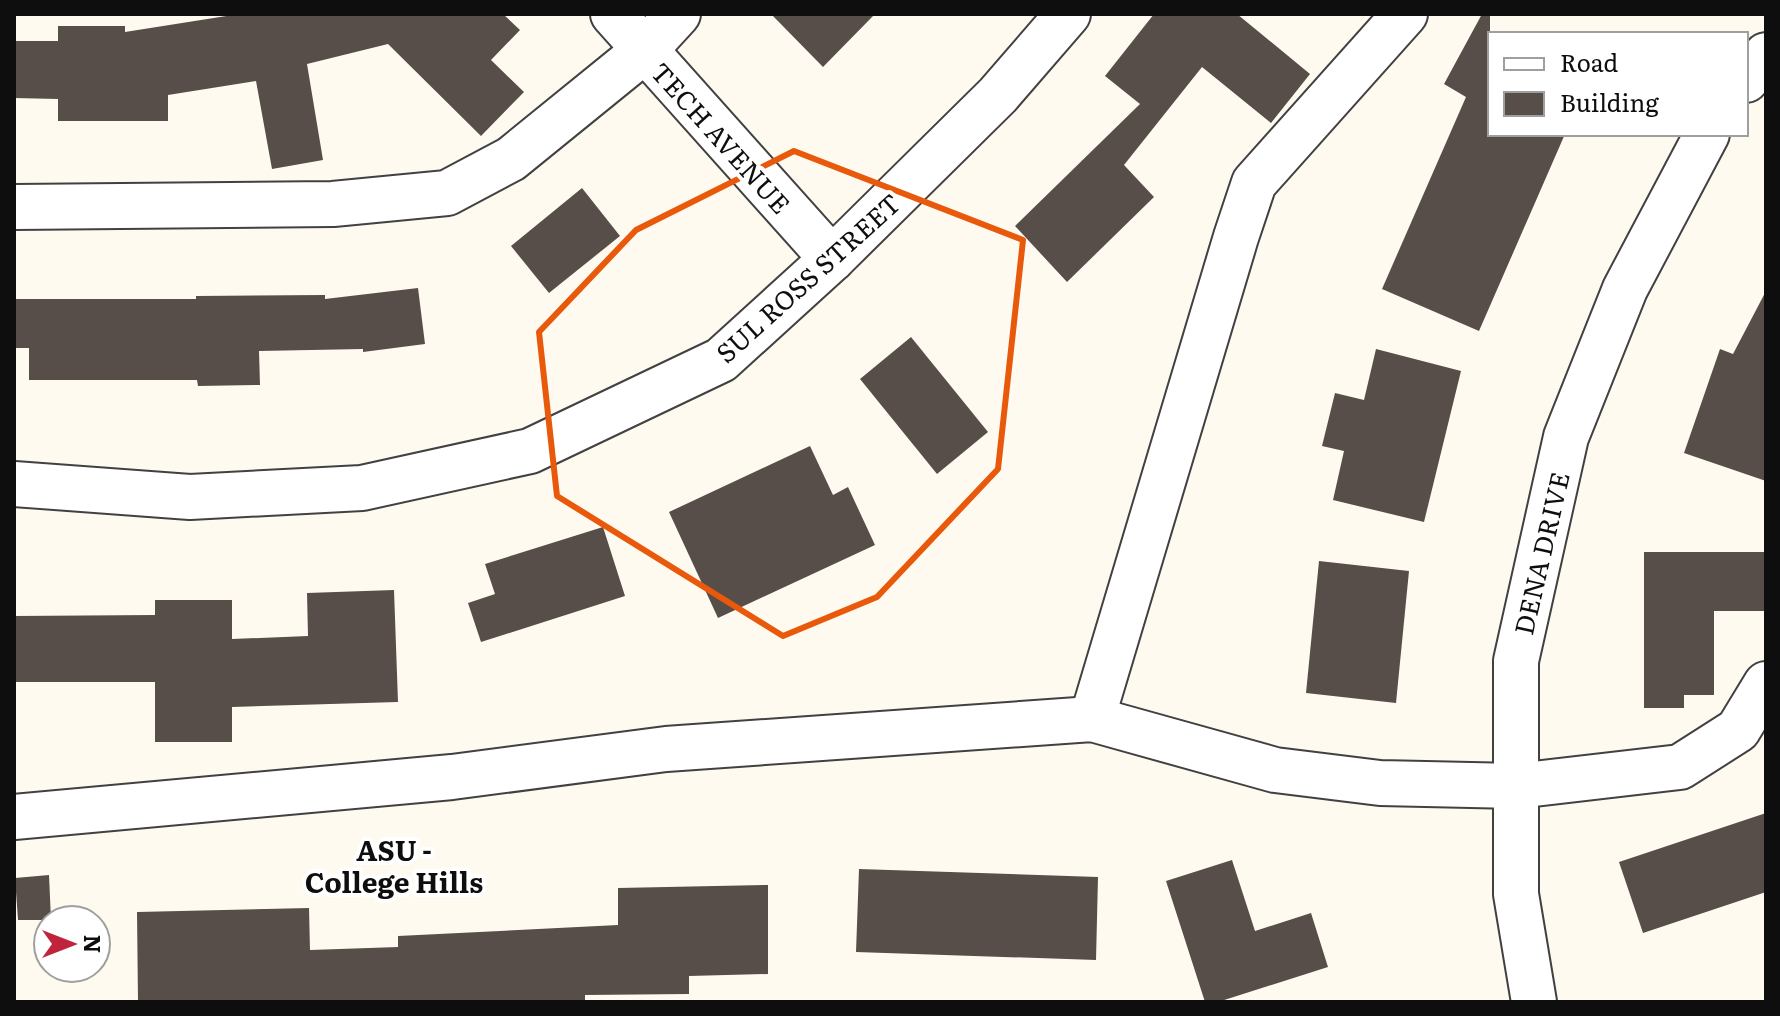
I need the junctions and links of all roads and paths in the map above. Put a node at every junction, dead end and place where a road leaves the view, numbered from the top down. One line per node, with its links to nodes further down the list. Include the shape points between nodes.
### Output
1 (613, 14): 5 (street, TECH AVENUE)
2 (678, 14): 5 (street)
3 (1068, 14): 10 (street, SUL ROSS STREET, via 998,95)
4 (1405, 14): 13 (street, via 1254,183)
5 (644, 51): 9 (street, via 511,159 447,193 333,204); 10 (street, TECH AVENUE)
6 (1766, 55): 7 (street)
7 (1748, 78)
8 (1706, 136): 14 (street, DENA DRIVE, via 1625,289 1566,437 1516,661)
9 (14, 207)
10 (832, 259): 11 (street, SUL ROSS STREET, via 721,360 530,451 362,488 190,497)
11 (14, 484)
12 (1766, 684): 14 (street, via 1738,730 1680,767)
13 (1092, 719): 14 (street, via 1275,770 1380,783); 15 (street, via 666,749 452,777)
14 (1516, 786): 16 (street, DENA DRIVE, via 1516,894)
15 (14, 817)
16 (1534, 1002)

